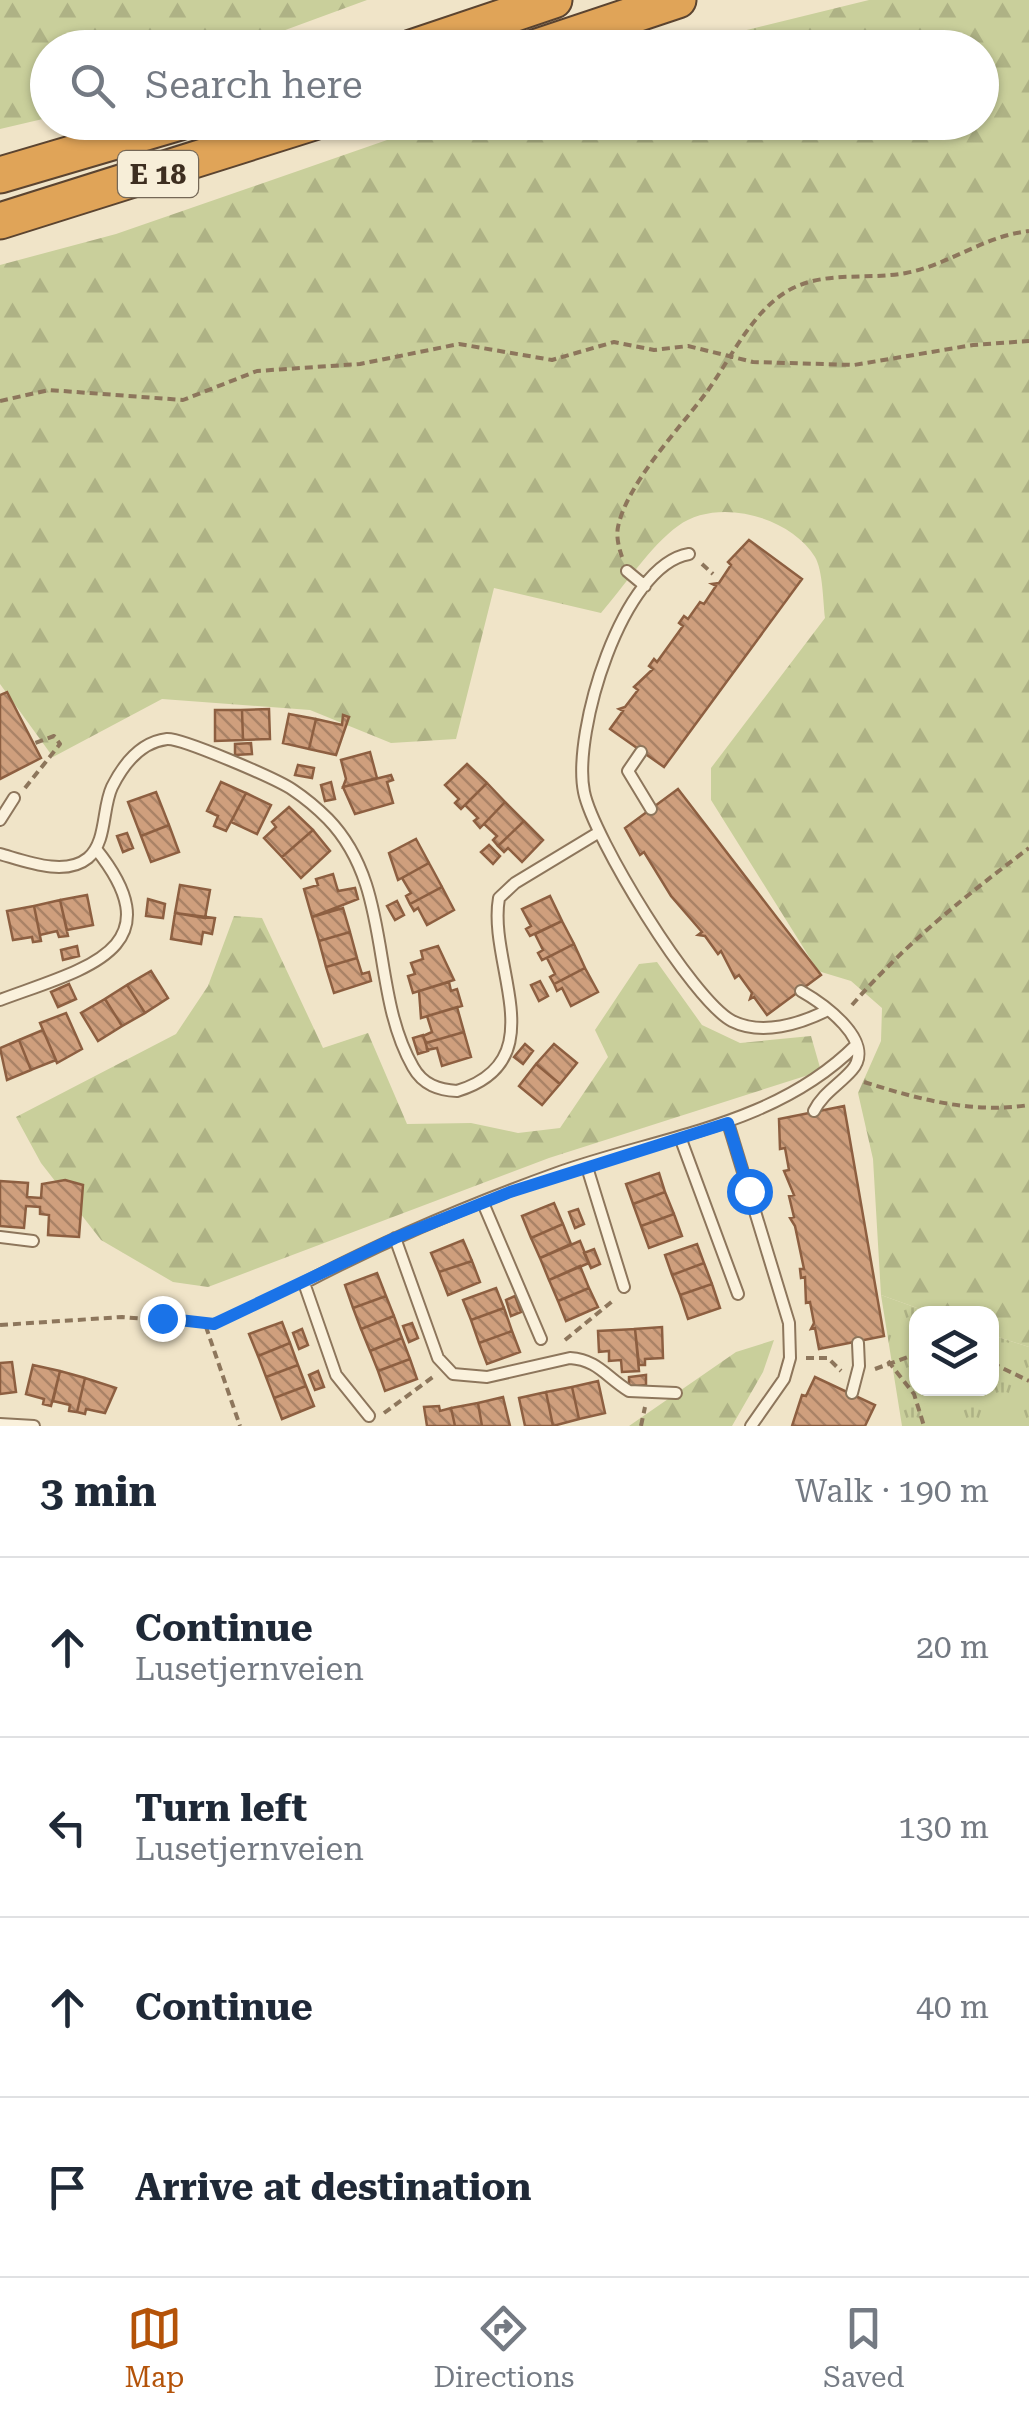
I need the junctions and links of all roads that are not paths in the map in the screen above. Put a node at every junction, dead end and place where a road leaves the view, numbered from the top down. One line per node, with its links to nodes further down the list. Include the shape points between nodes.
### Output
1 (554, 0): 3 (highway)
2 (678, 0): 4 (highway)
3 (464, 30)
4 (588, 30)
5 (119, 140): 7 (highway, E 18)
6 (257, 140): 8 (highway, E 18)
7 (0, 175)
8 (0, 221)
9 (689, 554): 11 (lane)
10 (626, 571): 11 (lane)
11 (645, 586): 16 (lane, via 606,661 584,732 584,791)
12 (641, 752): 14 (lane, via 628,771)
13 (14, 798): 15 (lane)
14 (651, 808)
15 (0, 820)
16 (596, 834): 17 (lane, via 499,898 496,936 514,1014 511,1040 482,1079 457,1091 442,1090 418,1074 406,1050 370,894 344,839 283,784 166,739 137,753 118,777); 21 (lane, via 723,1015 758,1028)
17 (96, 849): 18 (lane, via 79,863 58,866); 20 (lane, via 124,892 130,920 123,939 69,973)
18 (0, 854)
19 (801, 991): 21 (lane)
20 (0, 1000)
21 (828, 1010): 22 (lane)
22 (856, 1045): 23 (lane, via 858,1060); 24 (lane, via 813,1083)
23 (814, 1111)
24 (728, 1123): 25 (lane); 40 (lane, via 787,1312 790,1358 778,1390)
25 (680, 1137): 26 (lane); 32 (lane)
26 (586, 1164): 27 (lane); 31 (lane)
27 (483, 1203): 29 (lane); 33 (lane)
28 (0, 1237): 30 (lane)
29 (395, 1238): 36 (lane, via 444,1367 453,1374 487,1377 584,1359 628,1391); 37 (lane, via 304,1282 336,1375)
30 (33, 1241)
31 (624, 1287)
32 (738, 1294)
33 (540, 1340)
34 (858, 1342): 35 (lane)
35 (855, 1383)
36 (676, 1393)
37 (370, 1416)
38 (0, 1424): 39 (lane)
39 (34, 1426)
40 (751, 1426)

